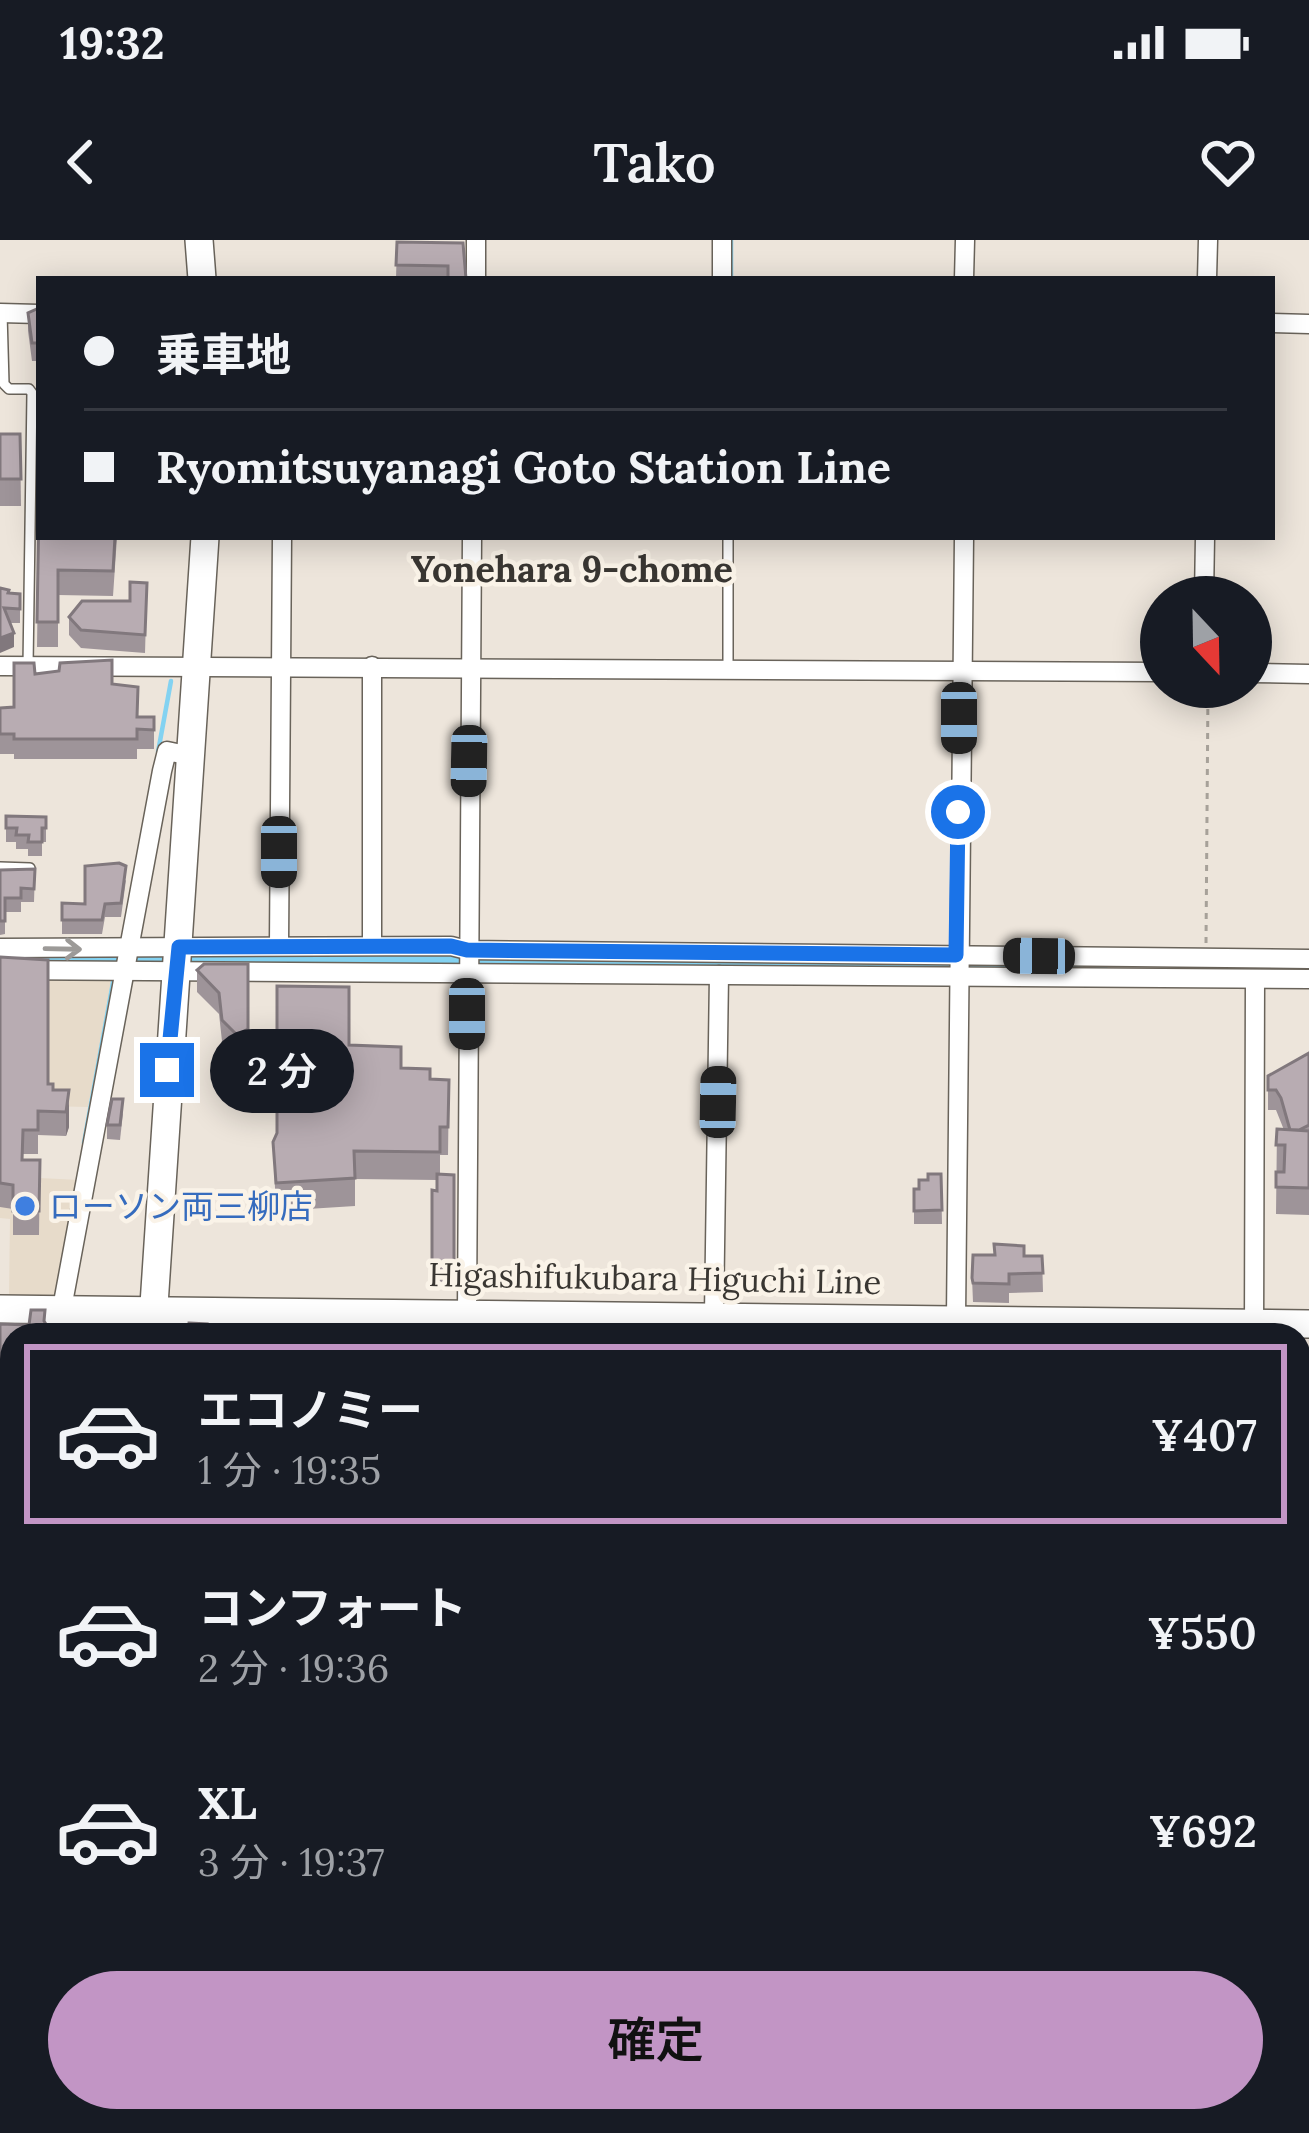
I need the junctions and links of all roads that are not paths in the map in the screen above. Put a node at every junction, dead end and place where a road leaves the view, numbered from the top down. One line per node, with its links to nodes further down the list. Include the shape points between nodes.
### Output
1 (199, 240): 6 (main road)
2 (476, 240): 7 (street)
3 (722, 240): 8 (street)
4 (965, 240): 9 (street)
5 (1208, 240): 10 (street)
6 (202, 276)
7 (476, 276)
8 (722, 276)
9 (964, 276)
10 (1208, 276)
11 (1, 314): 12 (street); 23 (lane, via 4,384 32,393)
12 (36, 314)
13 (1275, 323): 14 (street)
14 (1309, 324)
15 (205, 540): 24 (main road)
16 (282, 540): 25 (street)
17 (472, 540): 27 (street)
18 (728, 540): 28 (lane)
19 (964, 540): 29 (street)
20 (1205, 540): 21 (street)
21 (1204, 576)
22 (0, 666): 23 (street)
23 (28, 666): 24 (street)
24 (197, 666): 25 (street); 33 (main road)
25 (280, 666): 26 (street); 36 (street)
26 (372, 666): 27 (street); 37 (street)
27 (470, 667): 28 (street); 39 (street)
28 (728, 669): 29 (street)
29 (959, 670): 30 (street); 43 (street)
30 (1140, 672)
31 (1272, 673): 32 (street)
32 (1309, 674)
33 (191, 756): 40 (main road); 42 (street, via 167,751)
34 (0, 867): 35 (lane)
35 (30, 868)
36 (279, 944): 37 (street); 40 (street)
37 (372, 945): 39 (street)
38 (0, 948): 42 (street, one-way to 42)
39 (467, 950): 43 (street); 45 (street)
40 (178, 958): 42 (street); 45 (street); 54 (main road)
41 (1309, 959): 43 (street)
42 (124, 960): 44 (street); 53 (street)
43 (956, 966): 46 (street); 47 (street); 52 (street)
44 (0, 970)
45 (467, 971): 46 (street); 50 (street)
46 (719, 975): 51 (street)
47 (1255, 979): 48 (street); 58 (street)
48 (1309, 979)
49 (0, 1309): 53 (main road, Higashifukubara Higuchi Line)
50 (467, 1312): 54 (main road, Higashifukubara Higuchi Line); 55 (main road, Higashifukubara Higuchi Line)
51 (714, 1315): 52 (main road, Higashifukubara Higuchi Line); 56 (main road, Higashifukubara Higuchi Line)
52 (956, 1317): 57 (main road, Higashifukubara Higuchi Line)
53 (60, 1322): 54 (main road, Higashifukubara Higuchi Line)
54 (153, 1322)
55 (502, 1323)
56 (528, 1323)
57 (1106, 1323)
58 (1255, 1323)

